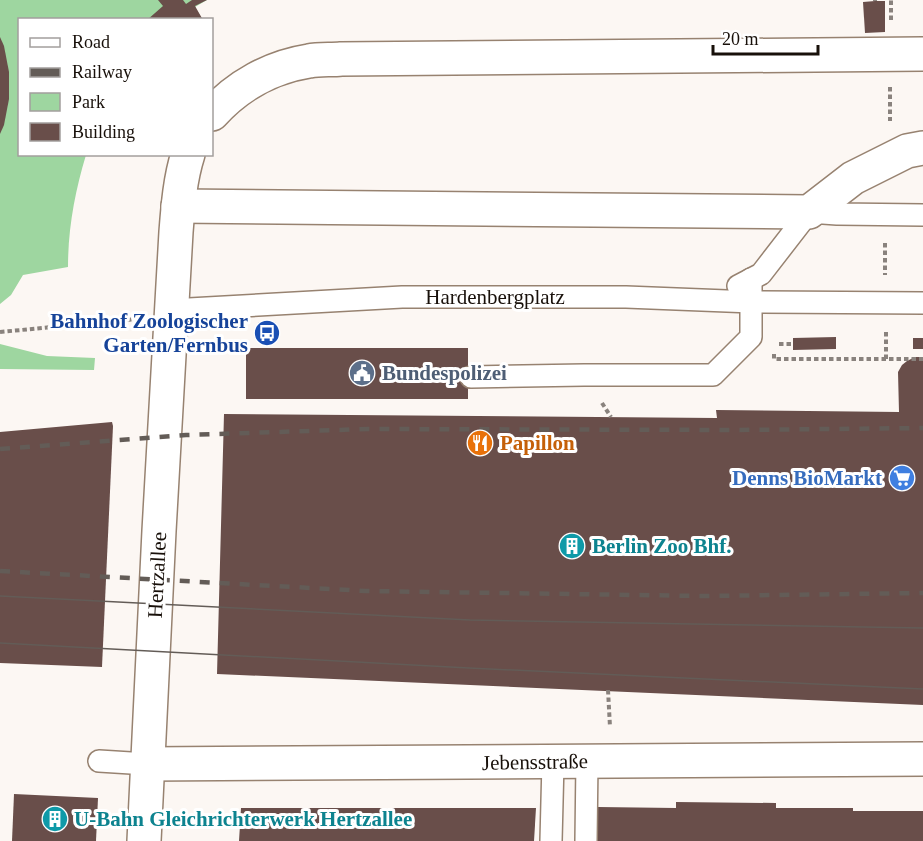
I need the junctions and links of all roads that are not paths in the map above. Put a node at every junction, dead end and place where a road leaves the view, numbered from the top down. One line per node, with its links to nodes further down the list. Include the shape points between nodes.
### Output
1 (923, 54): 2 (street, via 311,61 270,72 246,85)
2 (213, 113)
3 (923, 148): 6 (street, via 907,151 853,178)
4 (187, 156): 5 (street)
5 (178, 206): 6 (street); 12 (street)
6 (809, 212): 7 (lane); 8 (lane, via 761,274)
7 (923, 215)
8 (751, 279): 9 (lane); 10 (lane)
9 (712, 301): 10 (lane, Hardenbergplatz); 12 (lane, Hardenbergplatz, via 402,297)
10 (752, 302): 11 (lane, Hardenbergplatz); 13 (lane, via 752,337 713,375)
11 (923, 303)
12 (171, 310): 18 (street, Hertzallee)
13 (471, 377)
14 (923, 759): 16 (street, Jebensstraße)
15 (99, 761): 18 (lane)
16 (587, 761): 17 (street, Jebensstraße); 21 (lane)
17 (553, 762): 18 (street, Jebensstraße); 20 (lane)
18 (147, 764): 19 (street, Hertzallee)
19 (144, 841)
20 (551, 841)
21 (586, 841)

